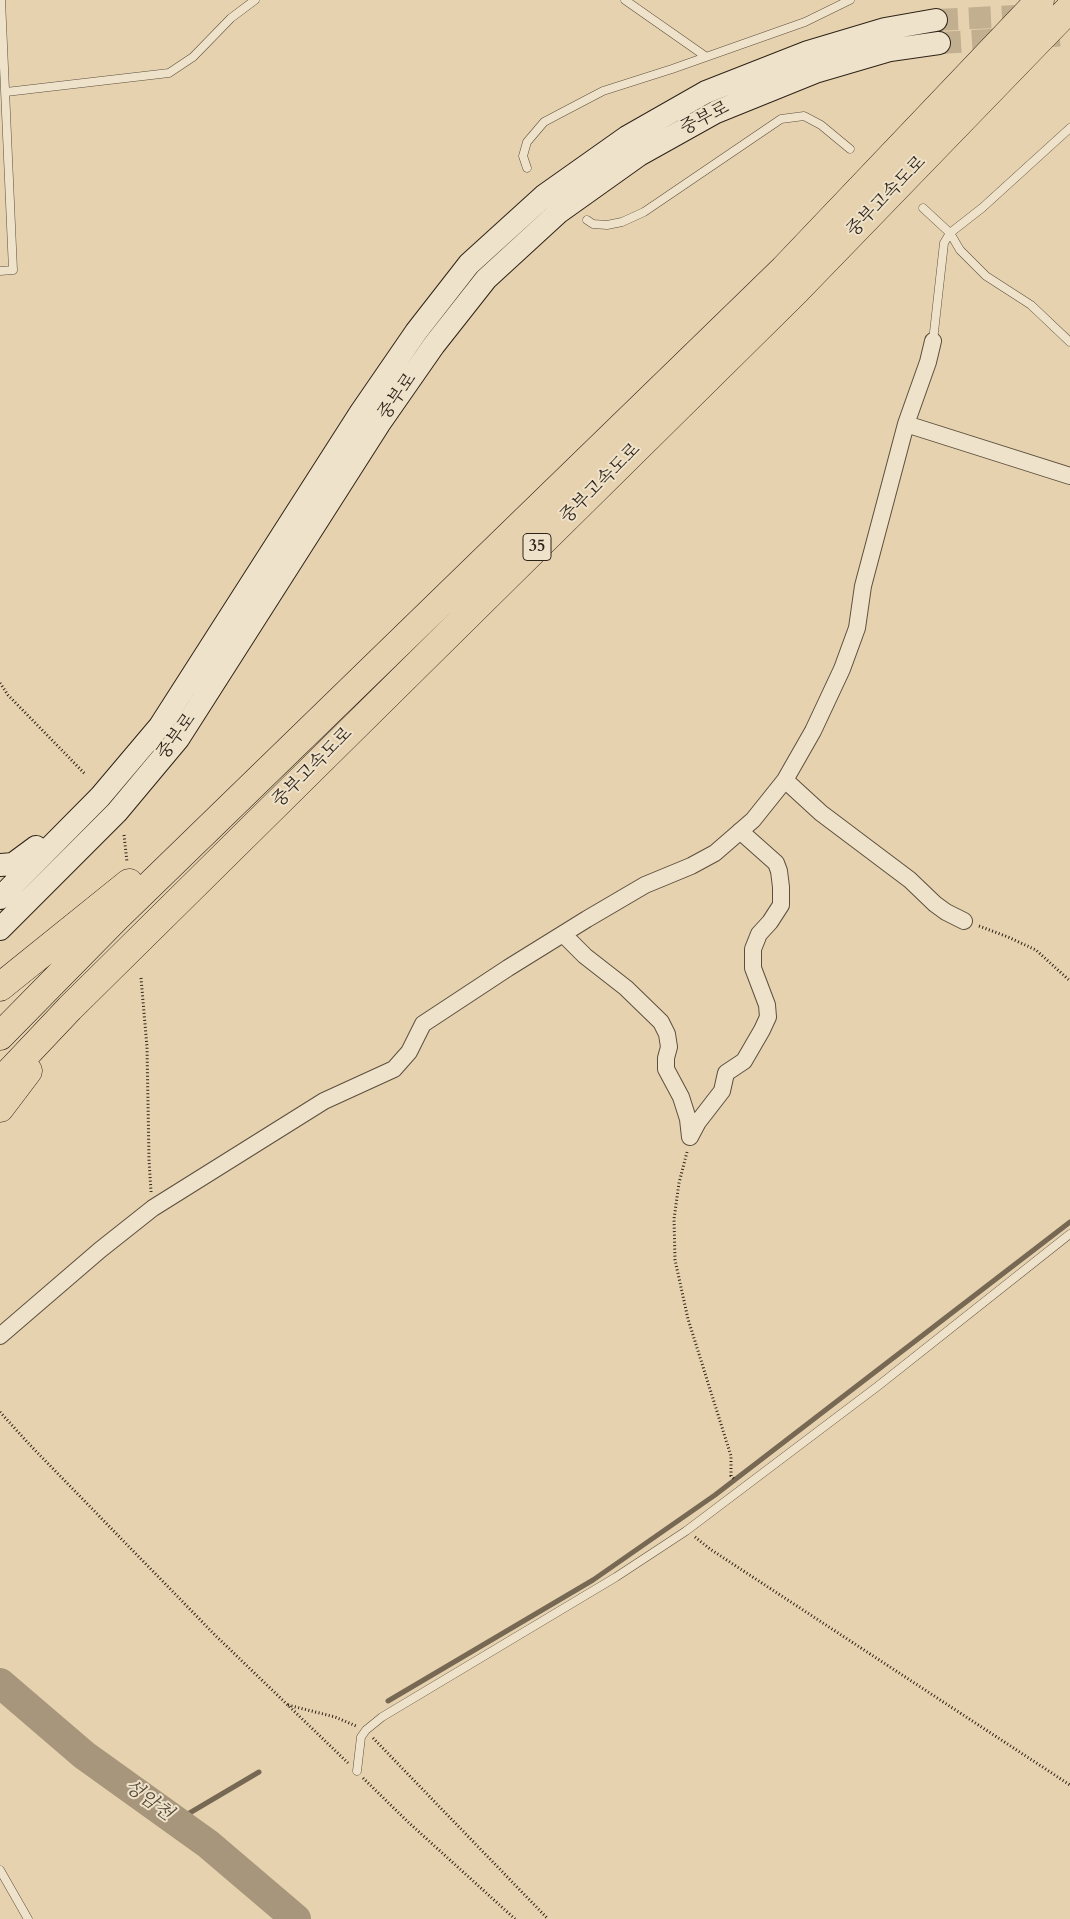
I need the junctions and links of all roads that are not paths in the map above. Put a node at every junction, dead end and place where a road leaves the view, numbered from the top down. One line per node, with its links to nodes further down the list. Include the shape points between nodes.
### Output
1 (1, 0): 10 (lane)
2 (255, 0): 10 (lane, via 169,73)
3 (625, 0): 9 (lane)
4 (850, 0): 9 (lane, via 805,22)
5 (1040, 0): 22 (highway, 중부고속도로 / 35, via 784,269)
6 (1070, 8): 32 (highway, 중부고속도로 / 35, via 789,298)
7 (936, 20): 24 (main road, 중부로, via 885,29 808,52 706,92 627,137 545,194 469,264 416,332 361,412 160,726)
8 (939, 43): 29 (main road, 중부로, via 890,50 815,72 716,112 639,156 559,212 486,279 434,345 379,424 178,739 117,812)
9 (705, 56): 13 (lane, via 603,91 544,122 527,142 523,156)
10 (6, 92): 17 (lane, via 14,270)
11 (1070, 128): 16 (lane)
12 (850, 149): 15 (lane, via 821,125 804,116 781,119 644,212 607,225)
13 (527, 168)
14 (923, 208): 16 (lane)
15 (587, 220)
16 (950, 233): 18 (lane, via 944,243); 19 (lane, via 960,250 986,276 1030,305)
17 (0, 271)
18 (933, 341): 20 (street)
19 (1070, 342)
20 (906, 424): 21 (street); 23 (street, via 863,586 856,628 842,669 814,731)
21 (1070, 476)
22 (262, 775): 31 (highway); 33 (highway, 중부고속도로 / 35)
23 (785, 780): 25 (street); 28 (street, via 821,813 910,880 935,904)
24 (100, 797): 26 (main road, via 27,855 13,864); 27 (main road, 중부로)
25 (740, 831): 30 (street, via 715,853 645,886); 30 (street, via 776,862 780,879 781,905 759,934 753,949 752,968 767,1005 768,1017 744,1061 726,1073 722,1091 690,1137 681,1097 666,1069 669,1047 661,1022)
26 (0, 865)
27 (0, 898)
28 (964, 921)
29 (0, 929)
30 (563, 934): 37 (street, via 423,1024 409,1052 394,1069 324,1100 153,1208)
31 (0, 987)
32 (91, 987): 34 (highway, 중부고속도로 / 35); 35 (highway)
33 (0, 1036)
34 (0, 1082)
35 (0, 1108)
36 (1070, 1234): 38 (lane, via 878,1386 686,1531 616,1577 382,1717 361,1737)
37 (0, 1336)
38 (357, 1771)
39 (0, 1870): 40 (lane)
40 (28, 1919)

